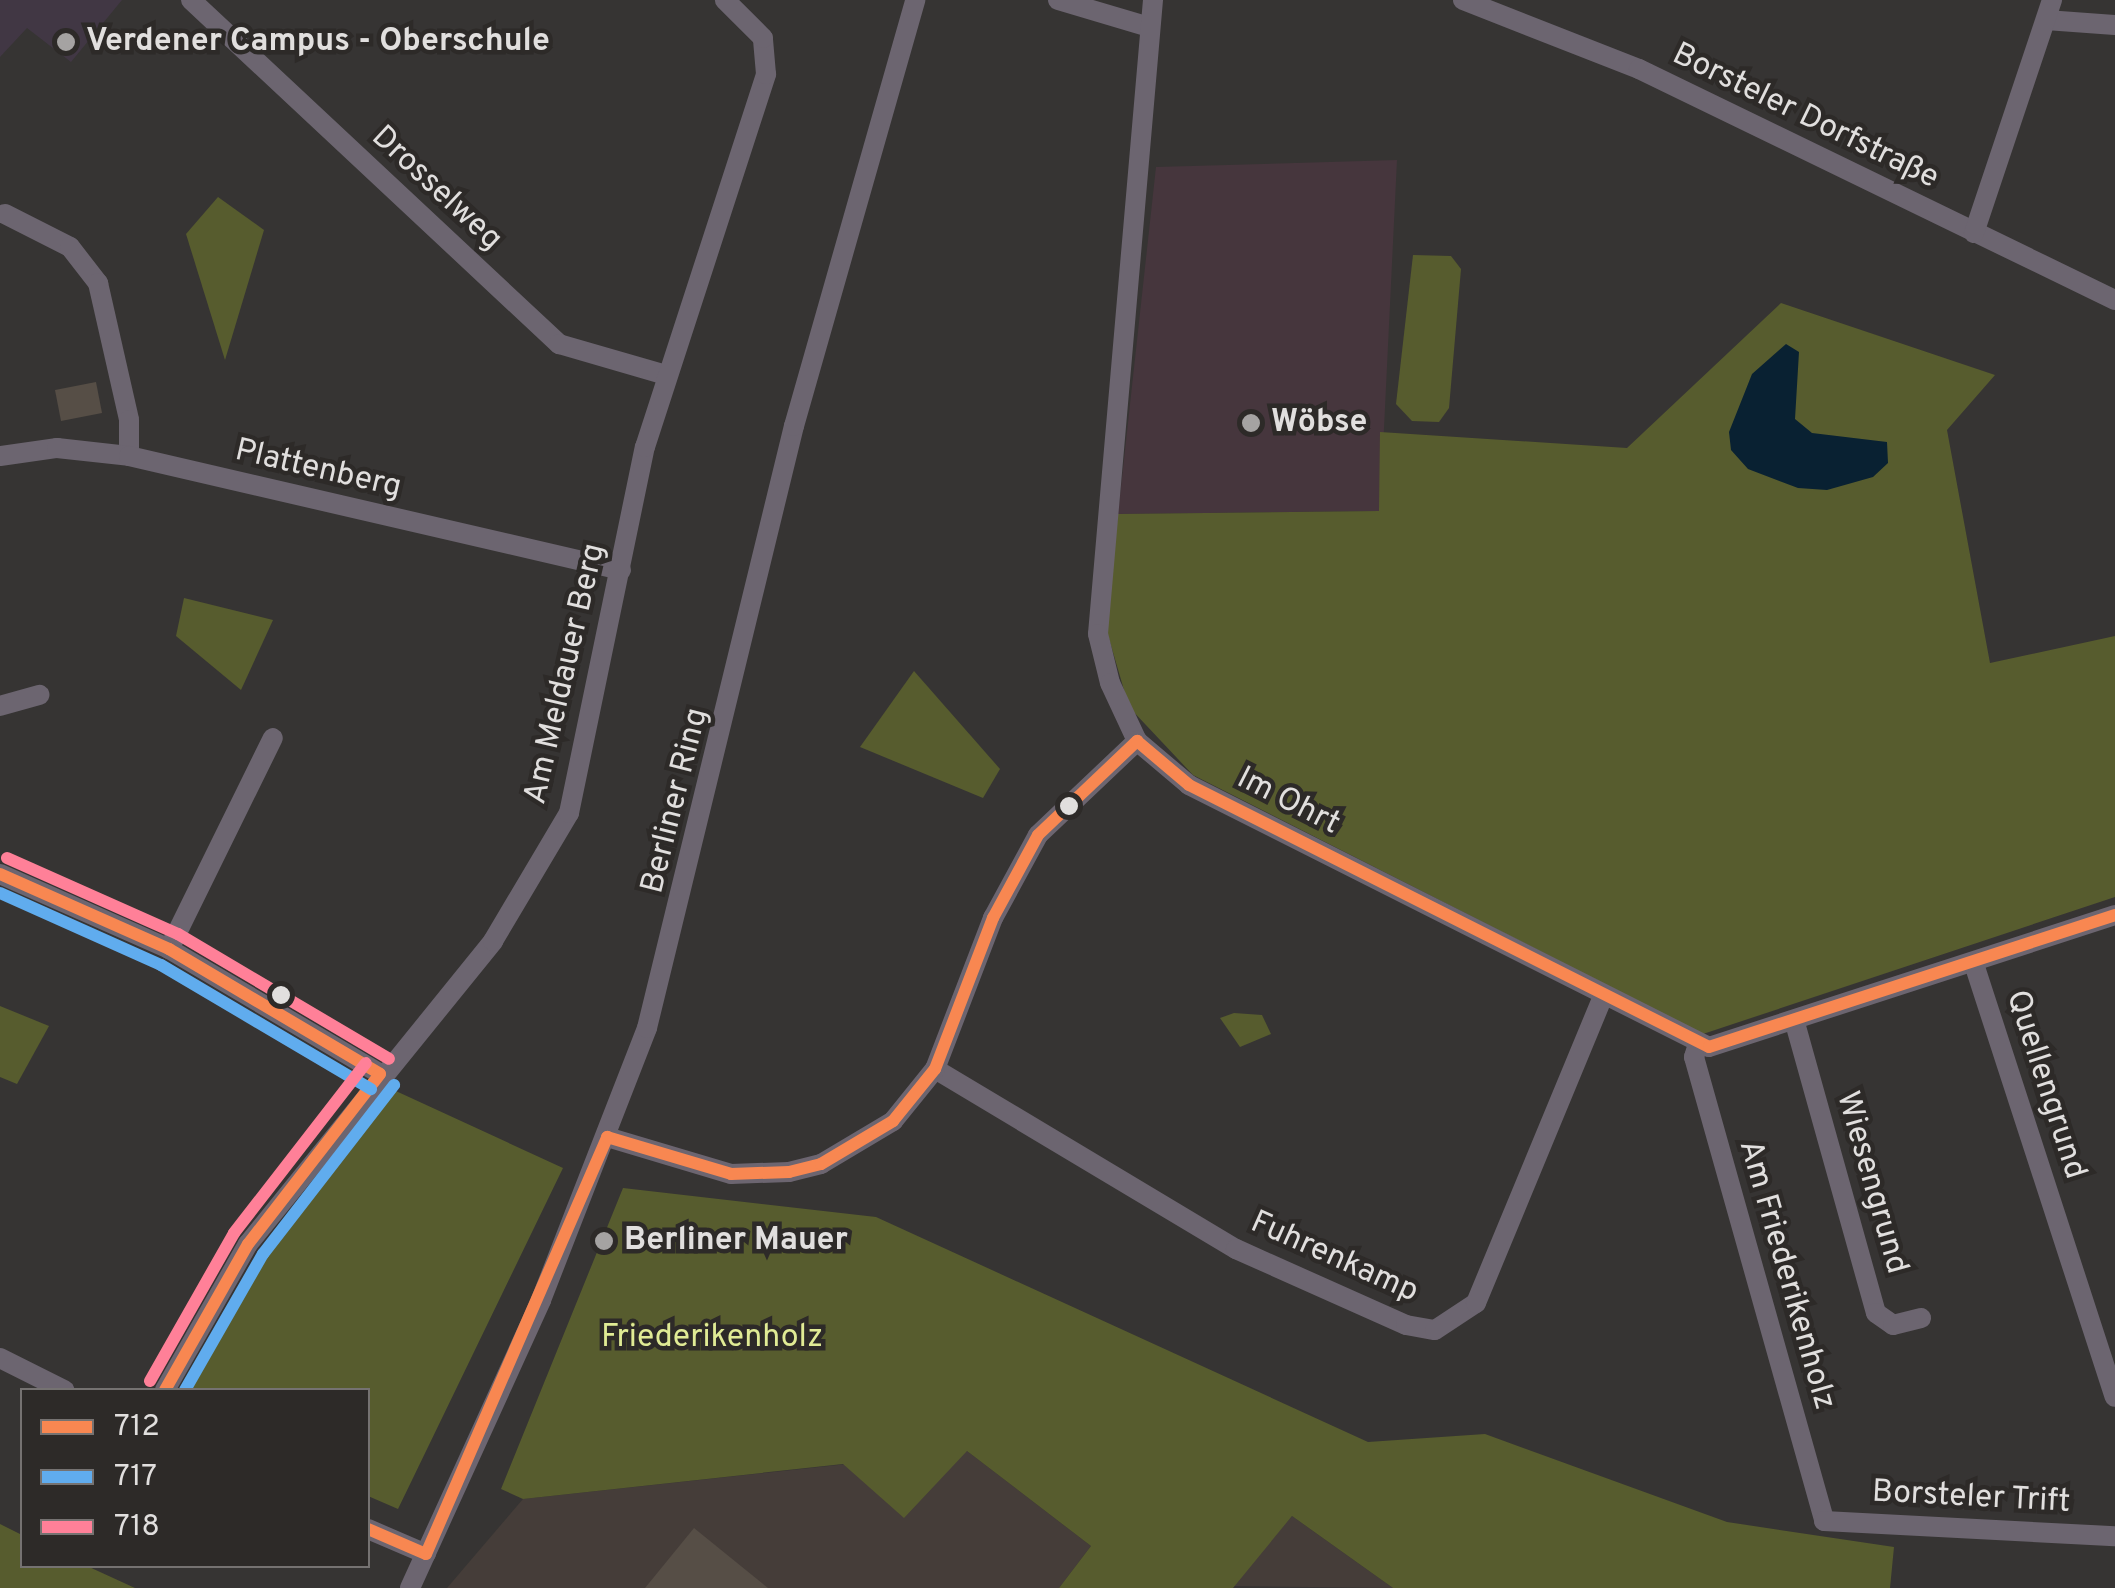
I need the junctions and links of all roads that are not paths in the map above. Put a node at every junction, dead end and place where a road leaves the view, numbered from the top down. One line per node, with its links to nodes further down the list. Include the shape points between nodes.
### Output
1 (191, 0): 13 (street, Drosselweg, via 559,344)
2 (725, 0): 13 (street, Am Meldauer Berg, via 764,38 766,74)
3 (915, 0): 30 (street, Berliner Ring, via 794,426 666,967)
4 (1058, 0): 8 (street)
5 (1153, 0): 8 (street, Im Ohrt)
6 (1463, 0): 11 (street, Borsteler Dorfstraße, via 1639,69)
7 (2049, 10): 9 (street); 11 (street)
8 (1146, 26): 20 (street, Im Ohrt, via 1143,152 1098,634 1110,683)
9 (2115, 26)
10 (5, 214): 15 (street, via 70,247 98,283 129,420)
11 (1974, 233): 12 (street, Borsteler Dorfstraße)
12 (2115, 300)
13 (666, 375): 16 (street, Am Meldauer Berg)
14 (0, 456): 15 (street, Plattenberg, via 57,448)
15 (129, 456): 16 (street, Plattenberg)
16 (621, 570): 29 (street, Am Meldauer Berg, via 570,814 494,941)
17 (39, 696): 18 (street)
18 (0, 706)
19 (273, 738): 23 (street)
20 (1137, 740): 25 (street, Im Ohrt, via 1188,785); 28 (street, via 1038,834 993,918)
21 (0, 874): 23 (street)
22 (2115, 915): 24 (street)
23 (169, 949): 29 (street)
24 (1974, 964): 26 (street); 35 (street, Quellengrund)
25 (1603, 996): 27 (street, Im Ohrt); 28 (street, Fuhrenkamp, via 1476,1304 1435,1330 1406,1325 1209,1234)
26 (1795, 1022): 27 (street, via 1720,1048); 31 (street, Wiesengrund, via 1876,1313 1893,1324)
27 (1698, 1044): 36 (street, Am Friederikenholz, via 1694,1058)
28 (935, 1069): 30 (street, via 892,1120 857,1146 789,1172 731,1174)
29 (380, 1074): 34 (street, Am Meldauer Berg, via 248,1244)
30 (608, 1138): 39 (street, Berliner Ring)
31 (1921, 1318)
32 (0, 1358): 33 (street)
33 (60, 1388)
34 (165, 1388)
35 (2115, 1397)
36 (1824, 1521): 38 (street, Borsteler Trift)
37 (370, 1530): 39 (street)
38 (2115, 1536)
39 (426, 1554): 40 (street, Berliner Ring)
40 (410, 1588)

